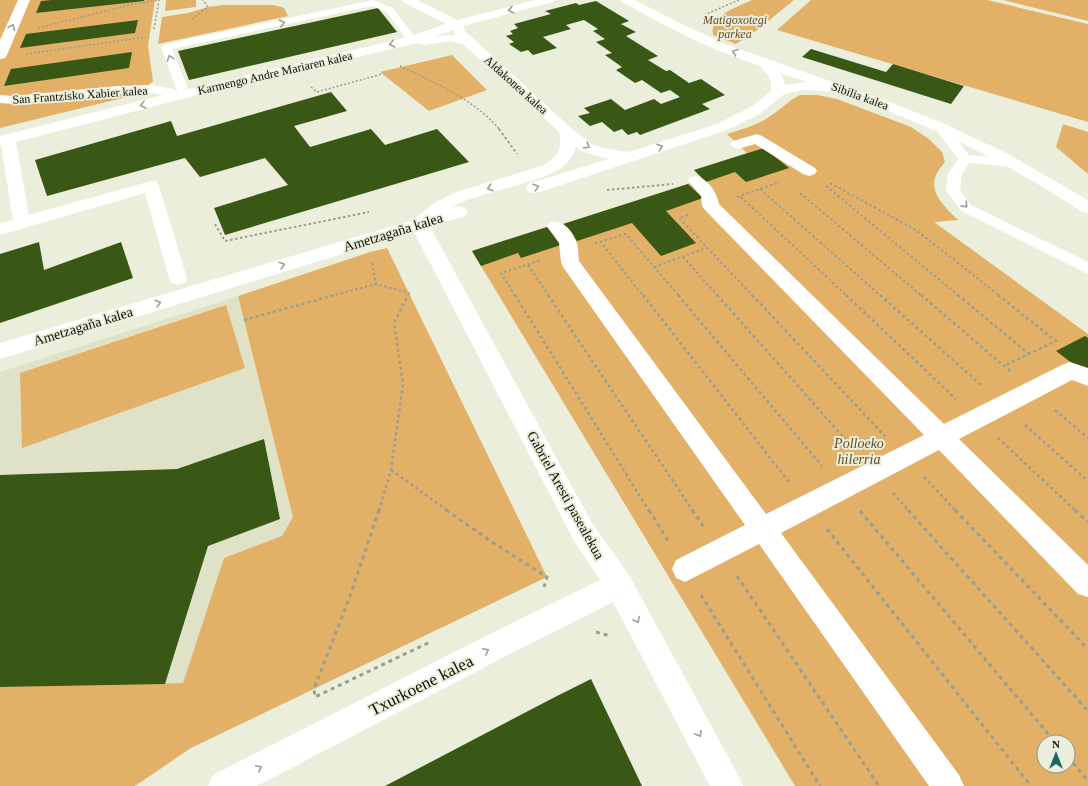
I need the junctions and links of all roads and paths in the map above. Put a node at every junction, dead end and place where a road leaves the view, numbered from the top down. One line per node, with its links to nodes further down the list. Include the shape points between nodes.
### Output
1 (24, 0): 12 (street, one-way to 1)
2 (159, 0): 11 (path); 12 (path, via 132,4 44,27)
3 (203, 0): 8 (path, via 208,6)
4 (407, 0): 9 (street, Aldakonea kalea)
5 (549, 0): 9 (street, Karmengo Andre Mariaren kalea, one-way to 9)
6 (626, 0): 10 (street, Sibilia kalea)
7 (739, 0): 10 (path)
8 (191, 19)
9 (456, 24): 13 (street, Karmengo Andre Mariaren kalea); 14 (street, Aldakonea kalea)
10 (676, 27): 16 (street, Sibilia kalea, one-way to 10)
11 (154, 29)
12 (10, 31): 15 (street)
13 (412, 40): 14 (lane, via 426,42 448,37); 22 (street, Karmengo Andre Mariaren kalea, one-way to 22); 22 (lane, one-way to 13, via 166,47 373,3 390,10)
14 (470, 43): 25 (street, Aldakonea kalea)
15 (0, 55)
16 (763, 62): 19 (street, Sibilia kalea); 21 (street, via 776,76)
17 (394, 63): 32 (path, via 450,90 483,112 512,145)
18 (382, 74): 20 (path)
19 (838, 88): 21 (street, Ametzagaña kalea, via 804,86); 24 (street, Sibilia kalea)
20 (317, 92)
21 (778, 92): 28 (street, Ametzagaña kalea, one-way to 21, via 722,127 756,110)
22 (184, 94): 23 (street, San Frantzisko Xabier kalea, via 152,89); 26 (street, Karmengo Andre Mariaren kalea, one-way to 26)
23 (0, 99)
24 (940, 127): 29 (lane); 30 (street, Sibilia kalea)
25 (566, 131): 28 (street, Aldakonea kalea, one-way to 28, via 587,148 597,152); 32 (street, via 570,144 561,161)
26 (4, 140): 42 (street)
27 (738, 144): 31 (street, via 757,139)
28 (633, 156): 44 (street, Ametzagaña kalea, one-way to 28)
29 (965, 159): 30 (lane); 50 (lane, one-way to 50, via 955,174 953,190 966,208)
30 (1015, 163): 39 (street, Sibilia kalea)
31 (809, 171): 33 (path); 56 (path); 56 (path, via 916,230 1056,341)
32 (530, 175): 44 (street, one-way to 44, via 460,197 440,207)
33 (785, 180): 35 (path); 57 (path)
34 (696, 182): 36 (path); 38 (street, via 709,195)
35 (760, 189): 37 (path); 60 (path)
36 (601, 191)
37 (739, 196): 38 (path); 61 (path)
38 (711, 206): 41 (path); 62 (street)
39 (1088, 208)
40 (370, 212): 43 (path, via 225,240)
41 (679, 218)
42 (22, 223): 46 (street); 52 (street, via 151,186)
43 (215, 224)
44 (419, 224): 55 (street, Ametzagaña kalea, one-way to 44); 70 (street, Gabriel Aresti pasealekua, via 583,532)
45 (556, 226): 67 (street, via 568,242 570,262)
46 (0, 229)
47 (707, 248): 49 (path)
48 (371, 259): 53 (path)
49 (654, 267)
50 (1088, 269)
51 (501, 273): 68 (path)
52 (178, 278)
53 (376, 284): 54 (path); 64 (path, via 409,293 394,324 403,384)
54 (244, 320)
55 (0, 351)
56 (1029, 354): 57 (path)
57 (1004, 366): 59 (path)
58 (1088, 377): 59 (street, via 1070,371)
59 (1032, 390): 60 (street); 63 (path)
60 (1003, 405): 61 (street); 65 (path)
61 (977, 418): 62 (street); 66 (path)
62 (941, 437): 67 (street); 69 (street)
63 (1088, 438)
64 (391, 470): 71 (path, via 492,542 547,577); 76 (path, via 349,598 314,689 315,697)
65 (1088, 481)
66 (1088, 522)
67 (762, 529): 68 (street); 82 (street)
68 (685, 569): 81 (path)
69 (1088, 584)
70 (619, 585): 73 (street, Txurkoene kalea); 80 (street, Gabriel Aresti pasealekua, one-way to 80)
71 (544, 587): 72 (path); 73 (path)
72 (537, 591)
73 (559, 615): 79 (street, Txurkoene kalea, one-way to 73)
74 (592, 631): 75 (path)
75 (612, 637)
76 (437, 639)
77 (1076, 767): 78 (path)
78 (1088, 781)
79 (224, 786)
80 (727, 786)
81 (820, 786)
82 (948, 786)

